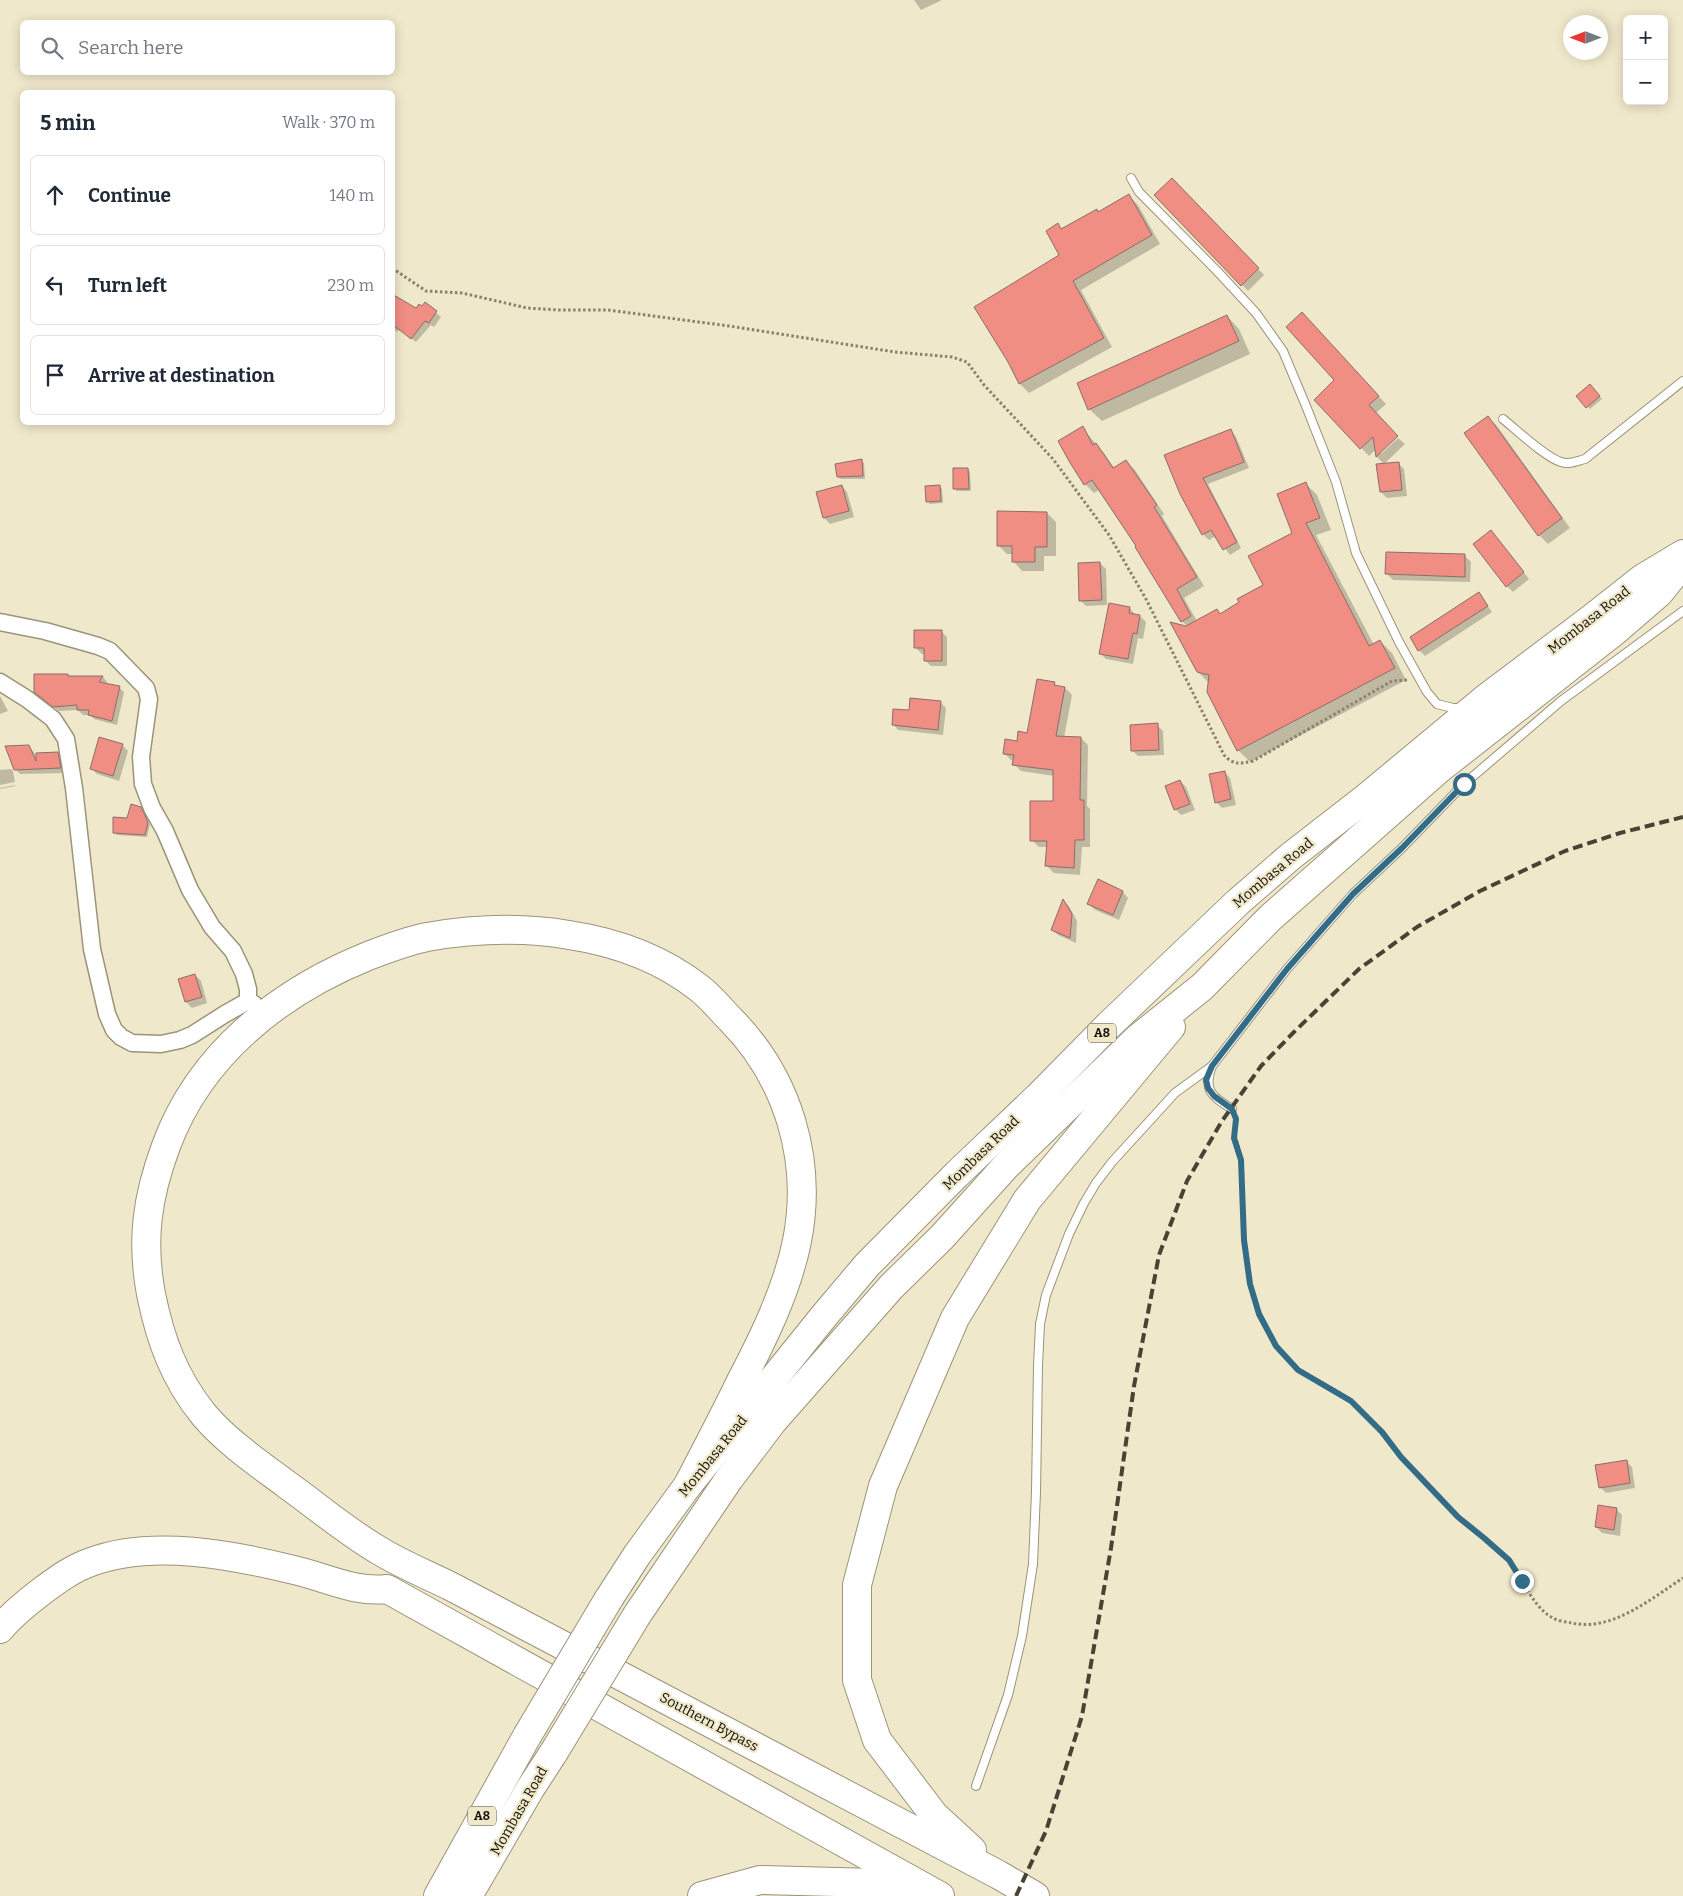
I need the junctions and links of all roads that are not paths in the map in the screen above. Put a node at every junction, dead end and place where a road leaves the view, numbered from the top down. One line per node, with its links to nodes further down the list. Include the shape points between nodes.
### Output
1 (1131, 178): 9 (lane, via 1139,192 1256,313 1283,352 1336,482 1356,553 1399,642 1437,704)
2 (1683, 380): 3 (lane, via 1585,459 1572,463 1562,462 1548,454)
3 (1503, 419)
4 (1683, 554): 9 (highway, Mombasa Road / A8, via 1642,578)
5 (1683, 563): 10 (highway, Mombasa Road / A8, via 1659,593 1615,631 1440,770 1270,918)
6 (1683, 611): 12 (lane, via 1561,701 1464,784 1346,902 1287,969)
7 (0, 622): 11 (street, via 45,631 110,651 146,688 149,699 141,757 143,784 190,890 212,927 233,951 244,974)
8 (0, 682): 11 (street, via 53,719 66,739 92,949 106,1014 114,1030 132,1043 161,1044 192,1035 224,1014)
9 (1475, 708): 14 (highway, Mombasa Road / A8, via 1238,902 957,1174 867,1265)
10 (1202, 987): 18 (highway, via 1027,1200 955,1318 883,1486 857,1585 857,1680 877,1740 934,1814); 21 (highway, Mombasa Road / A8, bridge, via 1137,1039 1006,1166 891,1287 774,1421 728,1479 637,1615)
11 (254, 1009): 14 (highway, Southern Bypass, via 296,993 338,968 422,938 463,932 519,930 596,939 657,962 700,989 739,1028 754,1045 779,1086 795,1131 800,1155 800,1217 797,1242 780,1298); 18 (highway, Southern Bypass, via 192,1092 174,1126 149,1202 145,1235 147,1274 162,1342 172,1365 204,1415 264,1468 381,1552)
12 (1212, 1066): 13 (lane, via 1206,1080 1208,1088); 16 (lane, via 1175,1093 1096,1183 1070,1234 1046,1295 1040,1324 1033,1564 1022,1636 1008,1695)
13 (1232, 1109)
14 (688, 1485): 17 (highway, Mombasa Road / A8, bridge, via 608,1600)
15 (0, 1629): 24 (highway, via 19,1608 72,1571 98,1559 130,1553 180,1551 218,1555 293,1569 360,1589 387,1589)
16 (976, 1786)
17 (458, 1861): 19 (highway); 20 (highway, Mombasa Road / A8)
18 (999, 1875): 25 (highway, Southern Bypass)
19 (426, 1896)
20 (438, 1896)
21 (468, 1896)
22 (702, 1896): 23 (highway, via 760,1880 875,1883)
23 (918, 1896)
24 (940, 1896)
25 (1035, 1896)

